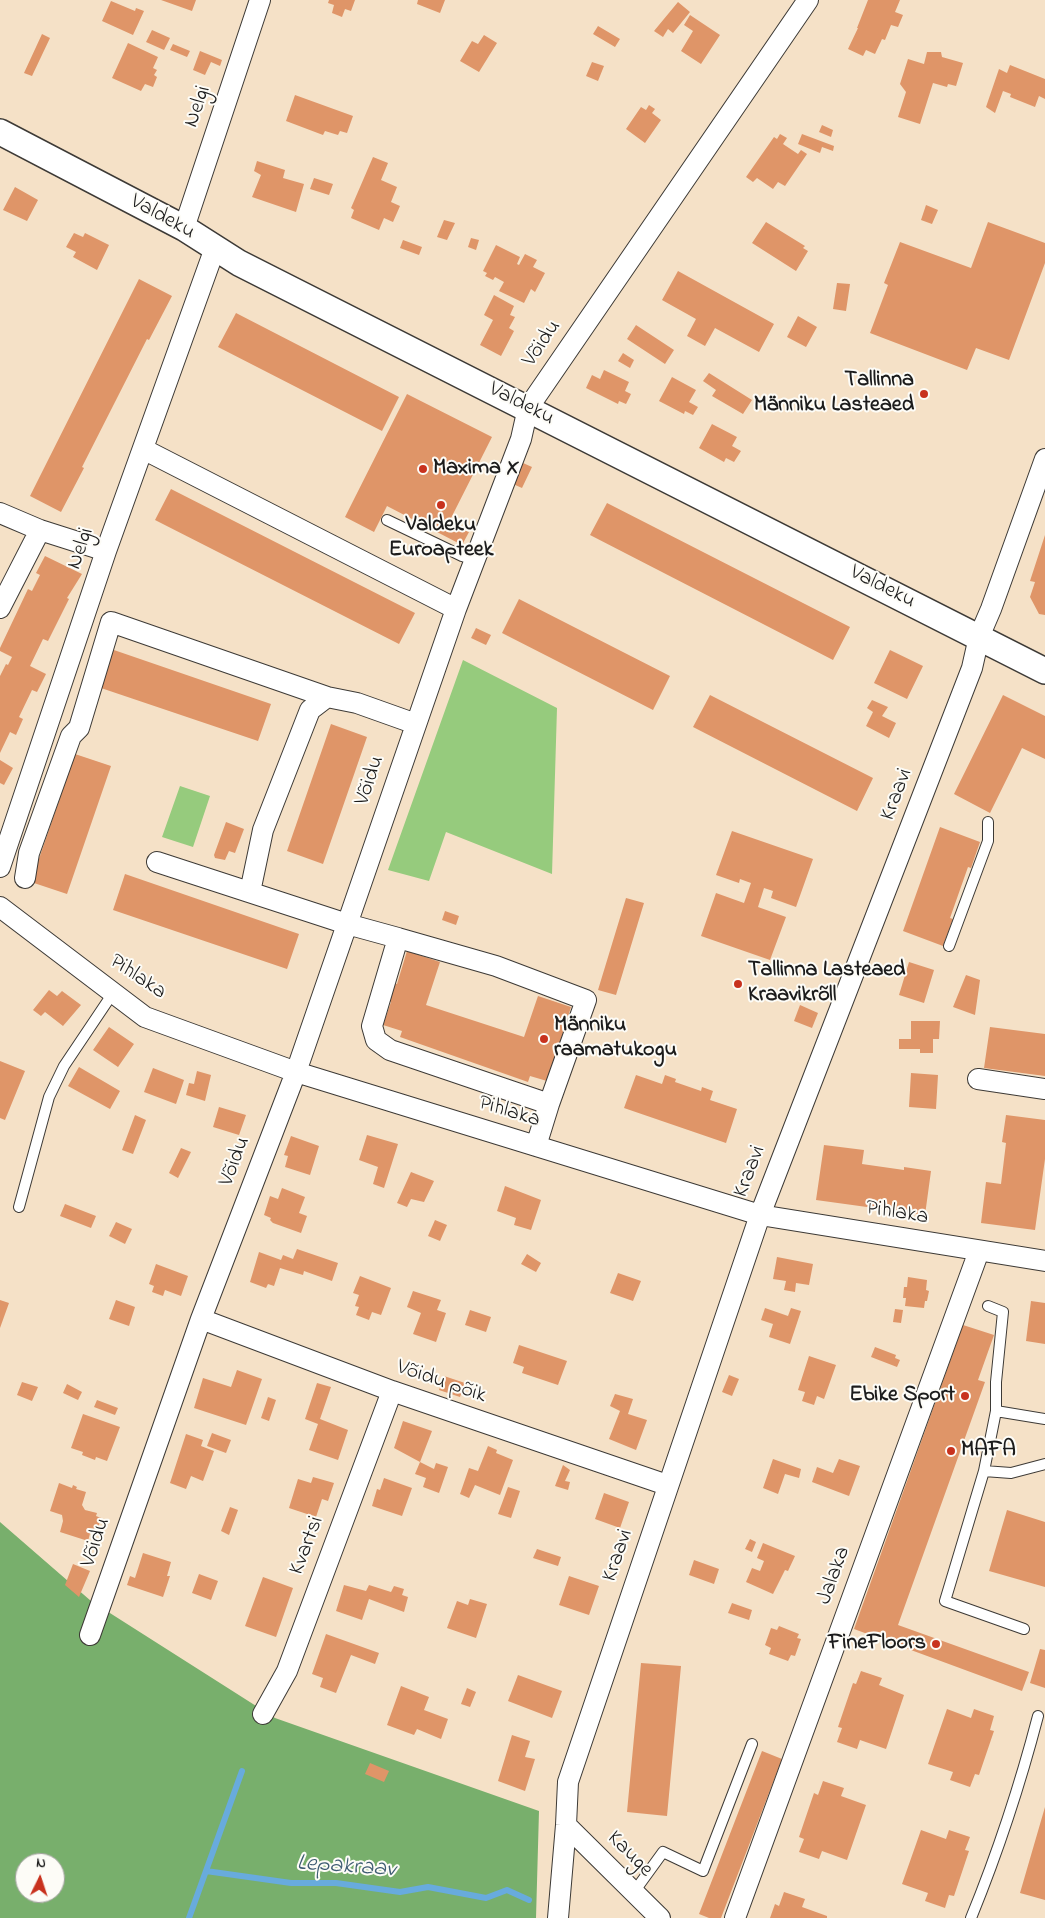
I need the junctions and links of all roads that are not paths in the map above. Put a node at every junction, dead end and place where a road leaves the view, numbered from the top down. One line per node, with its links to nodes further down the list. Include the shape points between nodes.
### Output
1 (260, 0): 4 (street, Nelgi)
2 (808, 0): 6 (street, Võidu)
3 (0, 132): 4 (street, Valdeku)
4 (184, 228): 5 (street, Valdeku)
5 (215, 248): 6 (street, Valdeku); 7 (street, Nelgi)
6 (528, 408): 13 (street, Võidu, via 521,439); 16 (street, Valdeku)
7 (143, 449): 12 (street, Nelgi); 15 (street)
8 (1045, 459): 16 (street, Kraavi)
9 (0, 513): 11 (street)
10 (387, 520): 13 (lane)
11 (40, 530): 12 (street); 14 (street)
12 (106, 551): 22 (street, Nelgi)
13 (475, 560): 15 (street, Võidu)
14 (0, 608)
15 (456, 609): 19 (street, Võidu)
16 (979, 637): 17 (street, Valdeku); 36 (street, Kraavi, via 972,668)
17 (1045, 671)
18 (327, 697): 19 (street, via 357,703); 23 (street, via 111,622 79,728 72,736 29,853); 24 (street, via 310,710 263,830)
19 (416, 724): 26 (street, Võidu)
20 (988, 822): 28 (lane, via 988,841)
21 (157, 862): 24 (street)
22 (1, 863)
23 (26, 878)
24 (250, 892): 26 (street)
25 (0, 908): 29 (street, Pihlaka)
26 (347, 924): 27 (street); 30 (street, Võidu)
27 (398, 938): 33 (street, via 372,1026 376,1040 390,1050); 33 (street, via 496,966 586,1000)
28 (949, 946)
29 (113, 993): 30 (street, Pihlaka, via 144,1017); 35 (lane, via 64,1066 49,1097)
30 (296, 1072): 34 (street, Pihlaka); 40 (street, Võidu)
31 (978, 1079): 32 (street)
32 (1045, 1089)
33 (549, 1104): 34 (street)
34 (536, 1146): 36 (street, Pihlaka)
35 (19, 1207)
36 (760, 1215): 37 (street, Pihlaka); 46 (street, Kraavi)
37 (979, 1251): 38 (street, Pihlaka); 56 (street, Jalaka)
38 (1045, 1261)
39 (988, 1306): 42 (lane, via 1003,1312)
40 (202, 1319): 41 (street, Võidu põik); 48 (street, Võidu)
41 (392, 1391): 46 (street, Võidu põik); 49 (street, Kvartsi, via 287,1671)
42 (996, 1411): 43 (lane); 45 (lane)
43 (1045, 1419)
44 (1045, 1464): 45 (lane, via 1011,1473)
45 (984, 1471): 47 (lane, via 944,1601)
46 (667, 1485): 52 (street, Kraavi, via 568,1782)
47 (1024, 1629)
48 (90, 1635)
49 (263, 1714)
50 (1038, 1716): 57 (lane, via 1018,1788)
51 (752, 1744): 53 (lane, via 703,1871 663,1852)
52 (566, 1825): 53 (street, Kauge); 54 (street, Kraavi)
53 (634, 1892): 55 (street, Kauge)
54 (558, 1918)
55 (660, 1918)
56 (735, 1918)
57 (971, 1918)

